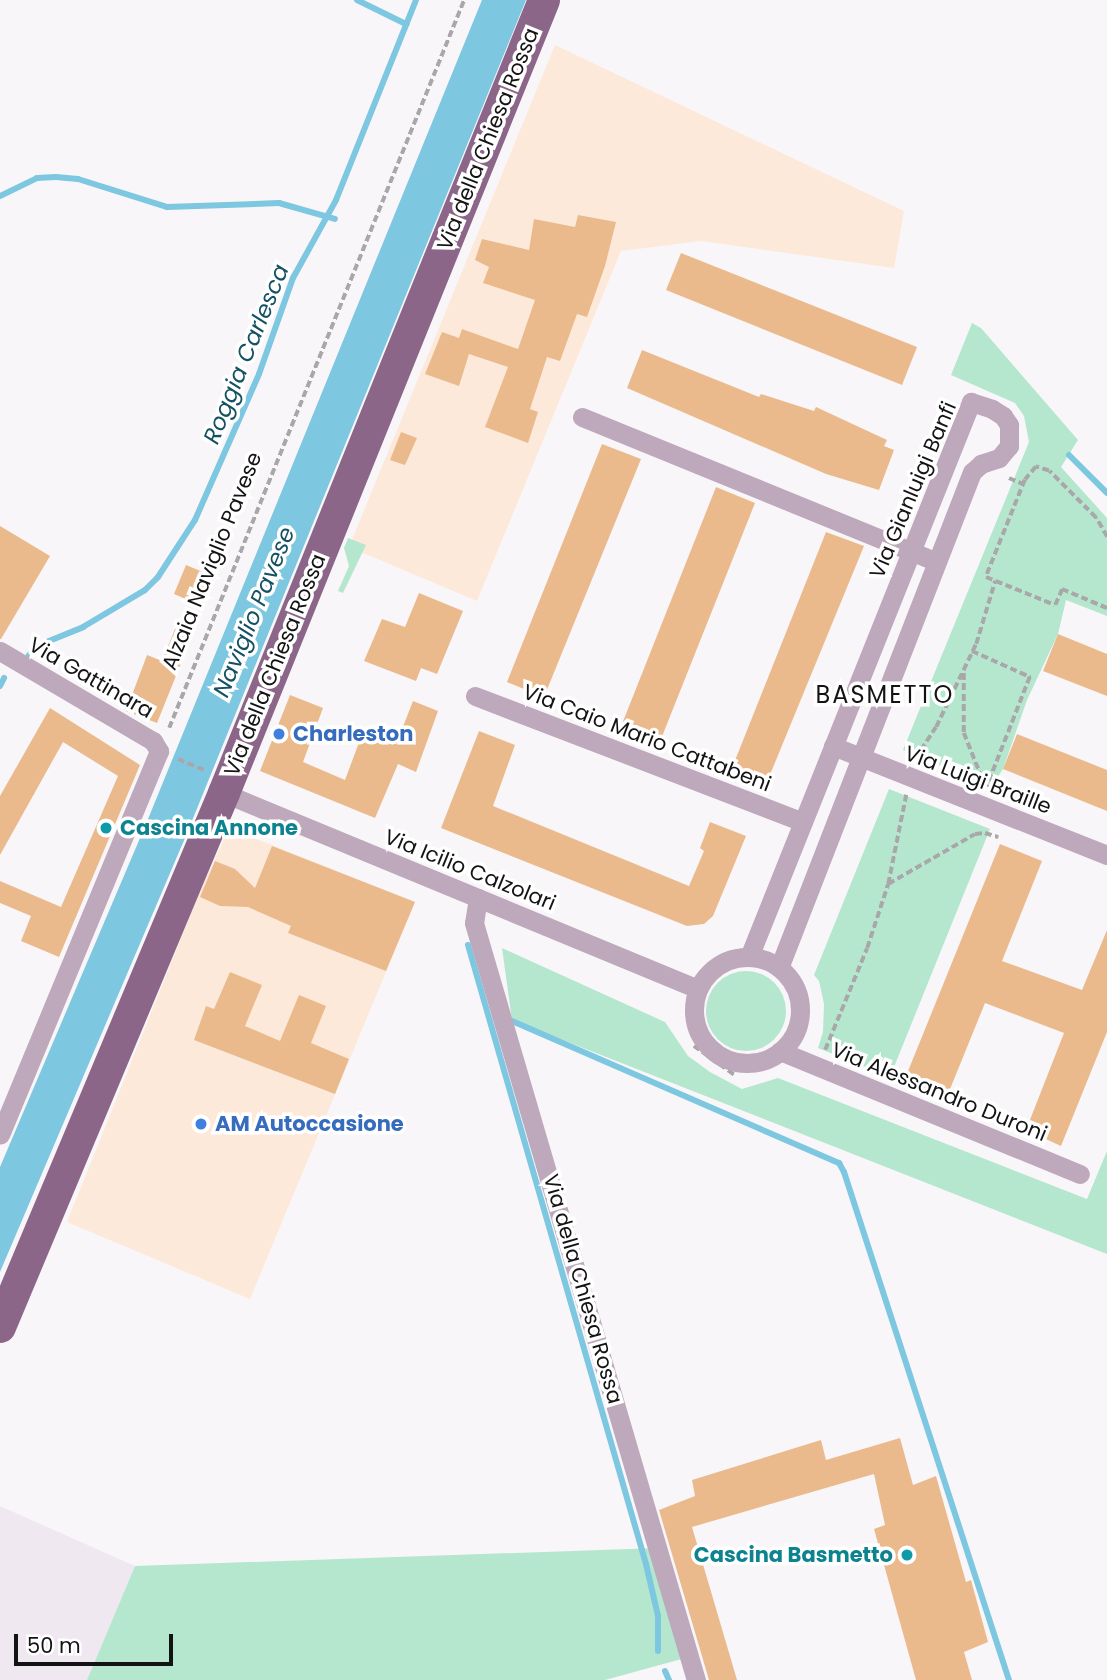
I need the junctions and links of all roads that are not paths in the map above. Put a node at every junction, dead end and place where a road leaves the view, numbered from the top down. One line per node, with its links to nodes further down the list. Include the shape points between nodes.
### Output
1 (544, 0): 9 (main road, Via della Chiesa Rossa)
2 (582, 417): 3 (street)
3 (912, 550): 4 (street); 4 (street, Via Gianluigi Banfi, via 971,402 992,410 1009,425 1009,446 999,458 972,472); 7 (street, Via Gianluigi Banfi)
4 (937, 562): 8 (street, Via Gianluigi Banfi)
5 (0, 651): 17 (street, Via Gattinara, via 157,745 157,762)
6 (475, 696): 10 (street, Via Caio Mario Cattabeni)
7 (833, 746): 8 (street, Via Luigi Braille); 10 (street, Via Gianluigi Banfi)
8 (861, 757): 11 (street, Via Luigi Braille); 14 (street, Via Gianluigi Banfi)
9 (224, 793): 12 (street, Via Icilio Calzolari); 19 (main road, Via della Chiesa Rossa)
10 (803, 822): 13 (street, Via Gianluigi Banfi)
11 (1107, 855)
12 (478, 898): 15 (street, Via Icilio Calzolari); 20 (street, Via della Chiesa Rossa, via 474,923)
13 (749, 957): 14 (street); 15 (street, via 720,965)
14 (779, 968): 16 (street, via 794,985 800,1010 795,1032)
15 (698, 989): 16 (street, via 694,1008 697,1028 717,1054 748,1063)
16 (780, 1051): 18 (street, Via Alessandro Duroni)
17 (0, 1134)
18 (1080, 1174)
19 (0, 1327)
20 (696, 1680)

